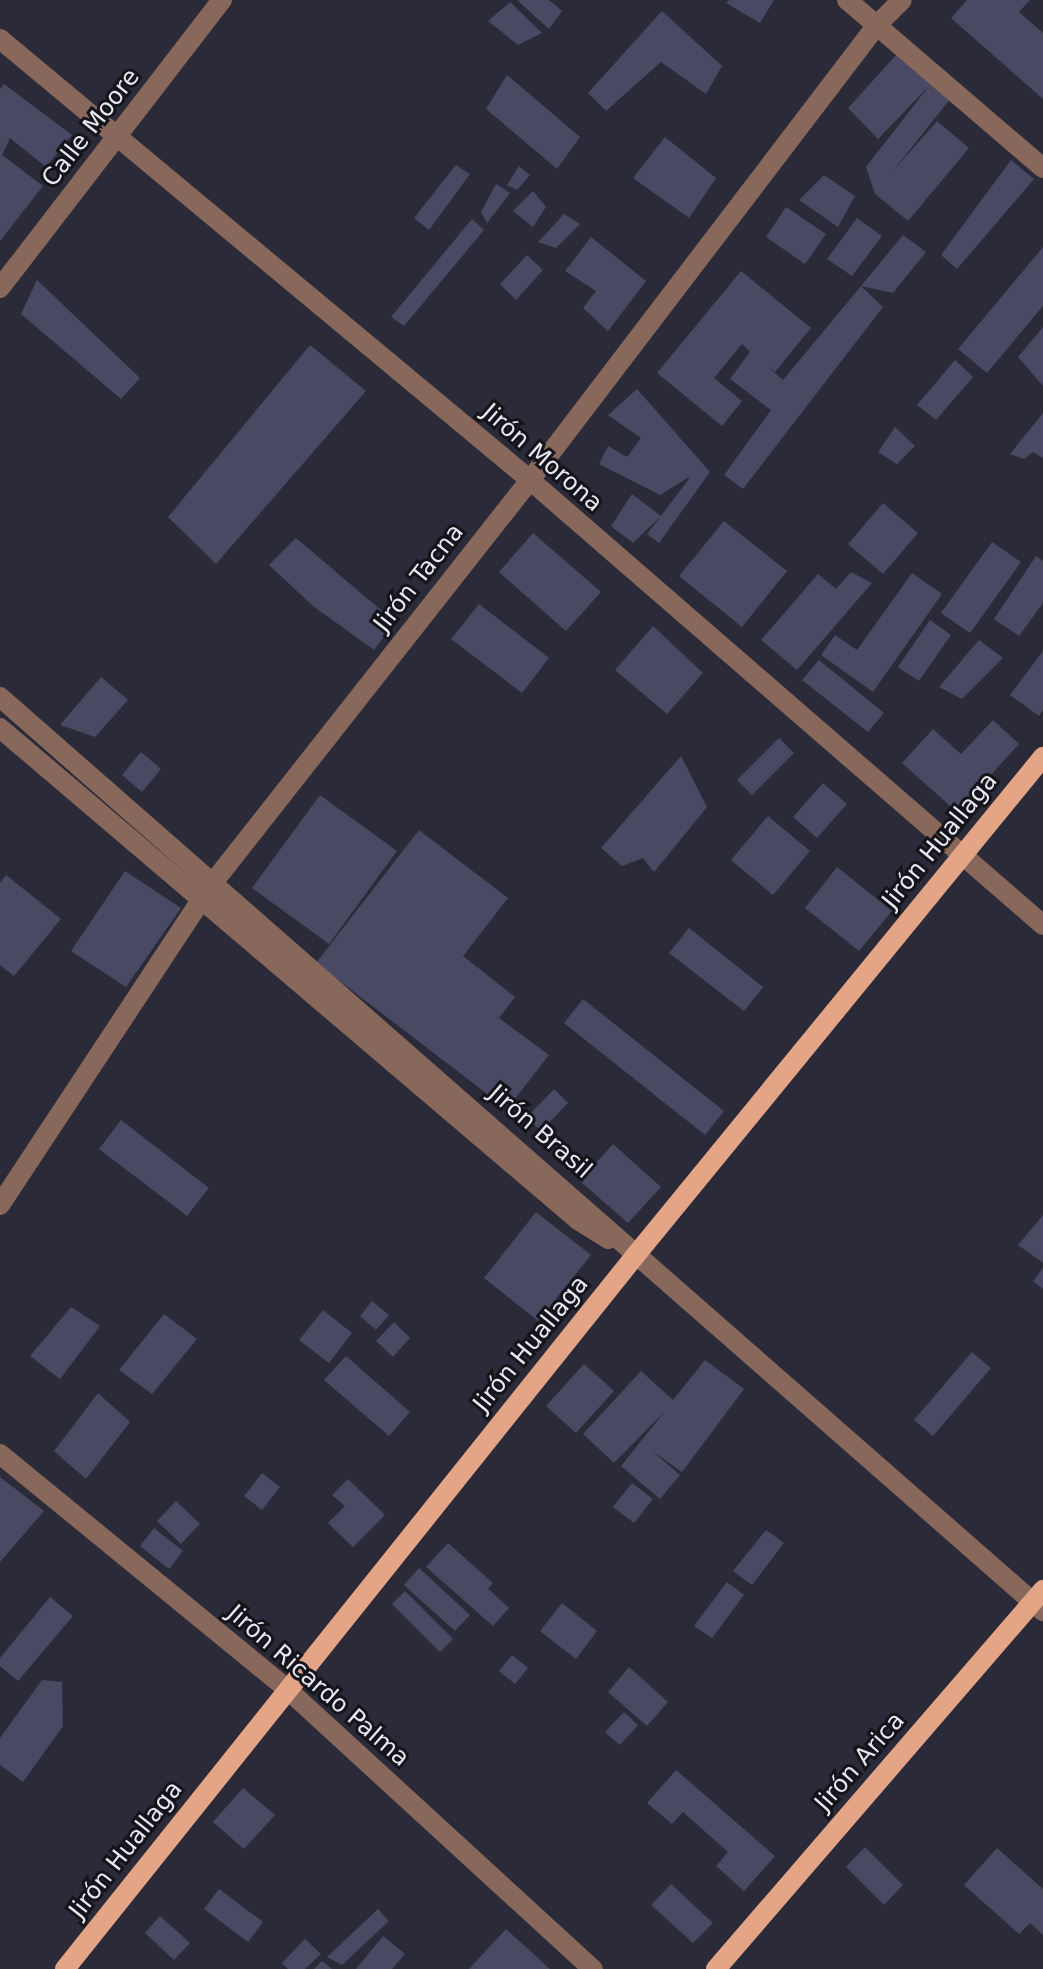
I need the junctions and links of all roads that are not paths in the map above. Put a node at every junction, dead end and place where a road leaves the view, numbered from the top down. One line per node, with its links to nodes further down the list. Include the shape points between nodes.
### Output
1 (222, 0): 6 (street, Calle Moore)
2 (847, 0): 4 (street)
3 (902, 0): 4 (street, Jirón Tacna)
4 (877, 25): 7 (street); 9 (street, Jirón Tacna)
5 (0, 39): 6 (street, Jirón Morona)
6 (117, 136): 8 (street, Calle Moore); 9 (street, Jirón Morona)
7 (1043, 168)
8 (0, 288)
9 (530, 480): 13 (street, Jirón Morona); 14 (street, Jirón Tacna)
10 (0, 697): 14 (street)
11 (0, 728): 14 (street)
12 (1043, 757): 13 (main road, Jirón Huallaga)
13 (960, 858): 15 (street, Jirón Morona); 17 (main road, Jirón Huallaga)
14 (208, 890): 16 (street, Jirón Tacna); 17 (street, via 578,1220)
15 (1043, 925)
16 (0, 1205)
17 (635, 1256): 19 (street); 20 (main road, Jirón Huallaga)
18 (0, 1454): 20 (street, Jirón Ricardo Palma)
19 (1040, 1601): 23 (main road, Jirón Arica)
20 (287, 1689): 21 (main road, Jirón Huallaga); 22 (street, Jirón Ricardo Palma)
21 (65, 1969)
22 (593, 1969)
23 (716, 1969)

